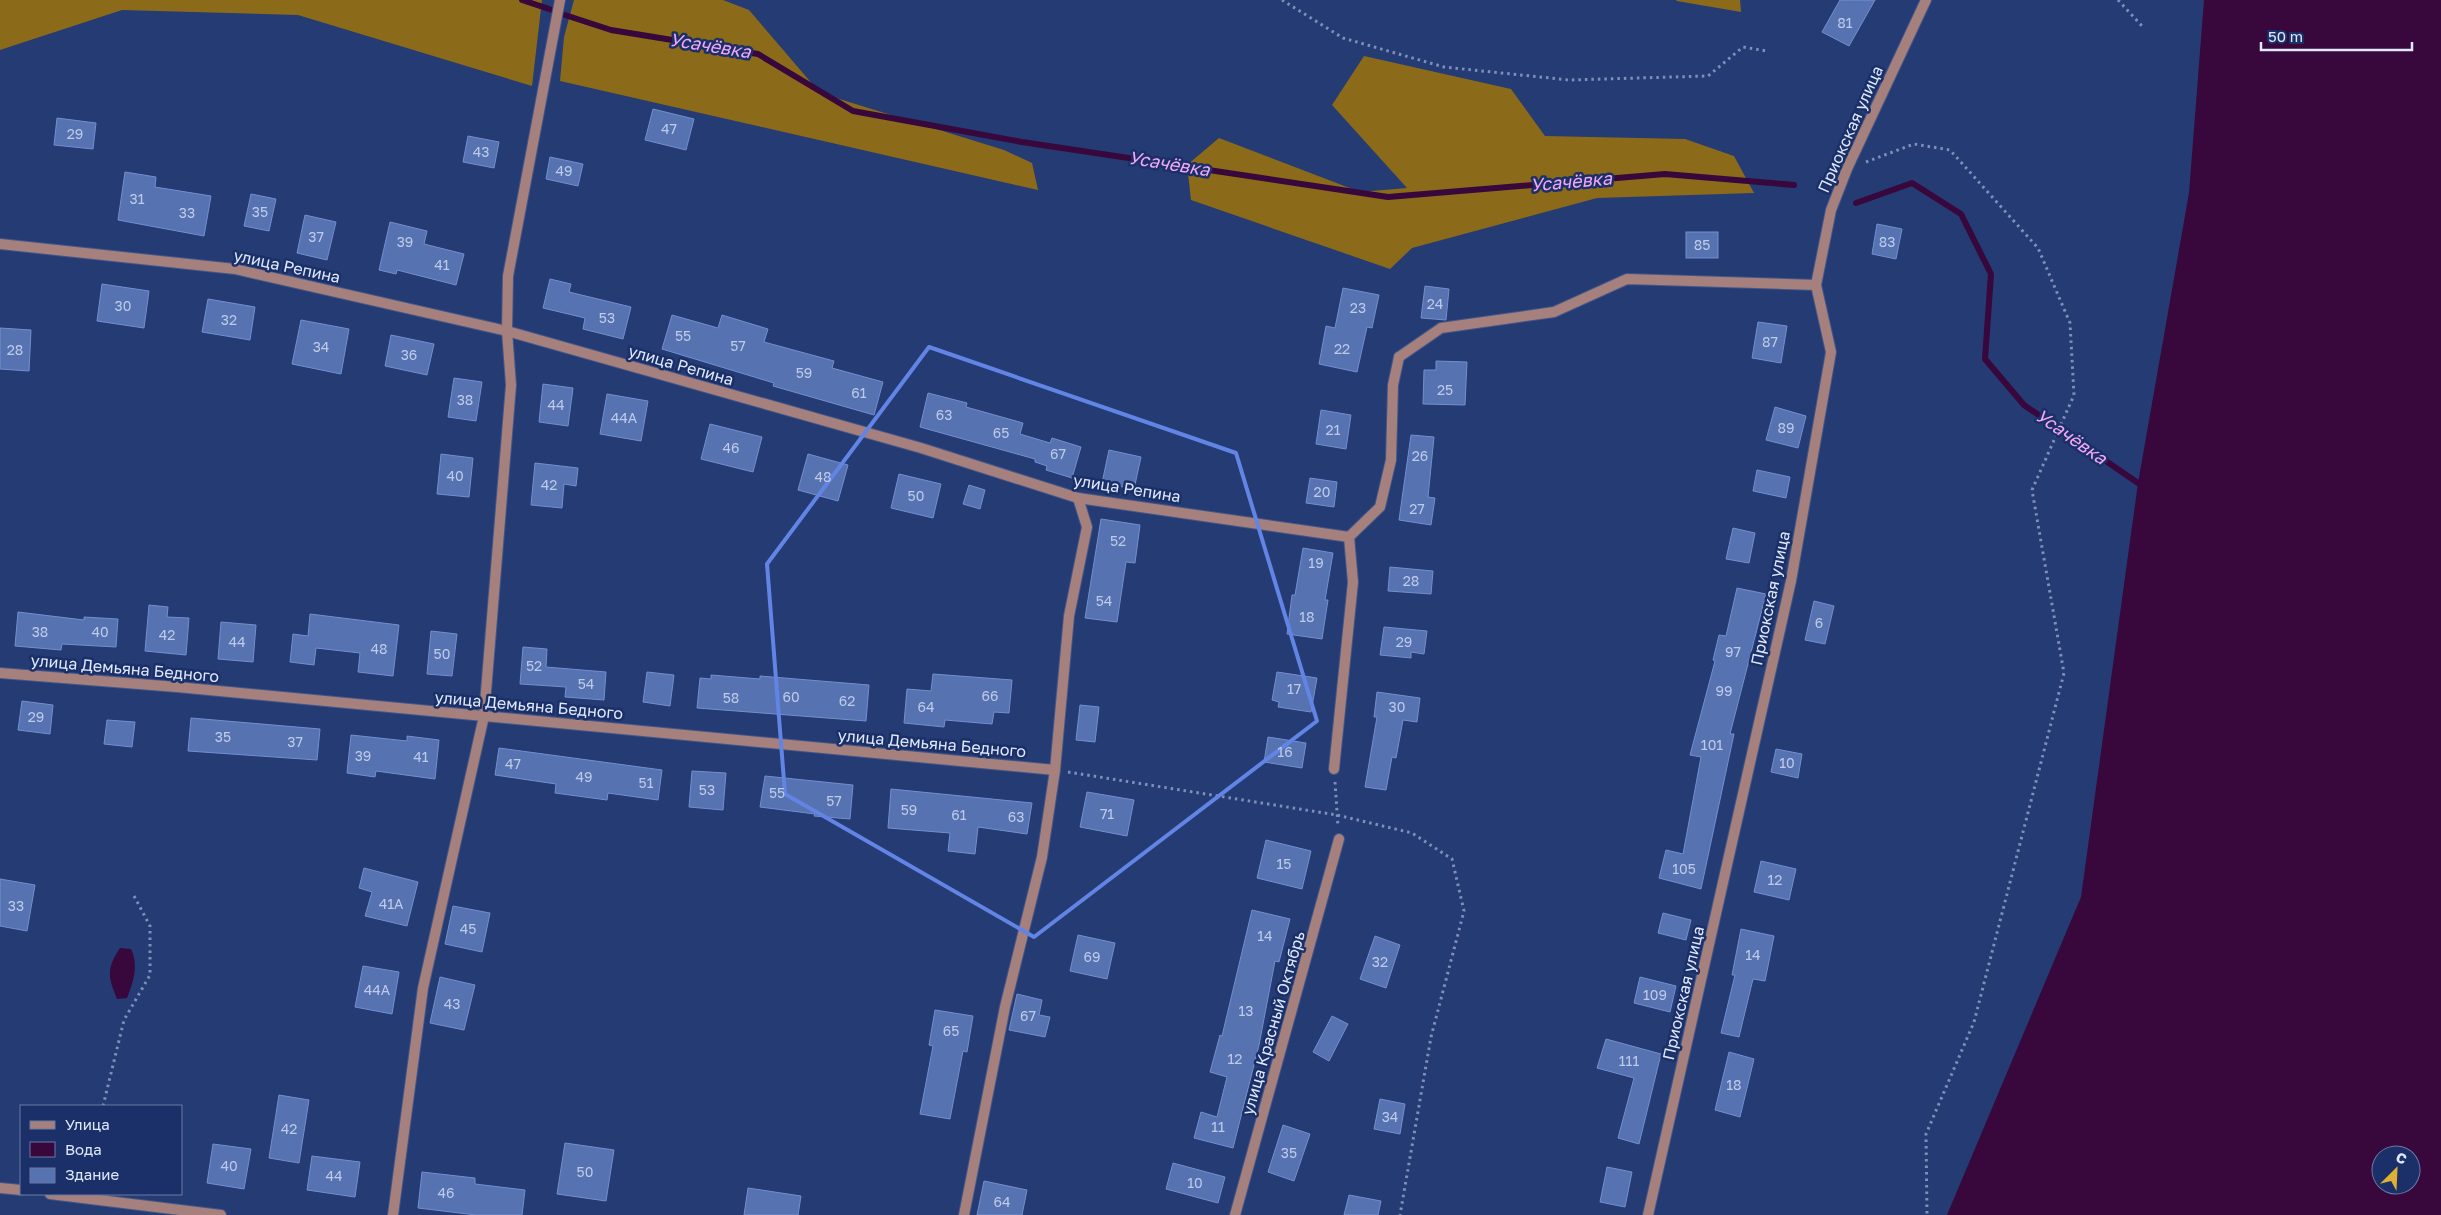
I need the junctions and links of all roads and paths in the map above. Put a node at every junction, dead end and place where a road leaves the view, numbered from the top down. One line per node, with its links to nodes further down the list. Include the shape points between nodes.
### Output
1 (560, 0): 10 (street, via 508,276)
2 (1282, 0): 6 (path, via 1343,38 1444,67 1569,80 1708,76 1743,47)
3 (1926, 0): 7 (street, Приокская улица)
4 (2118, 0): 5 (path)
5 (2142, 26)
6 (1767, 51)
7 (1847, 169): 9 (street, Приокская улица, via 1831,210); 30 (path, via 1914,144 1950,150 2038,248 2070,322 2074,395 2032,490 2064,674 1974,1022 1926,1134)
8 (0, 244): 10 (street, улица Репина, via 235,269)
9 (1816, 285): 12 (street, via 1627,279 1554,312 1441,328 1399,357 1393,385 1391,460 1380,507); 29 (street, Приокская улица, via 1831,352 1791,581)
10 (507, 331): 11 (street, улица Репина, via 921,448); 14 (street, via 511,385)
11 (1078, 498): 12 (street, улица Репина); 16 (street, via 1087,527 1069,616)
12 (1349, 537): 15 (street, via 1353,582)
13 (0, 673): 14 (street, улица Демьяна Бедного)
14 (484, 716): 16 (street, улица Демьяна Бедного); 25 (street, via 423,988)
15 (1334, 769): 17 (path)
16 (1055, 770): 17 (path); 26 (street, via 1042,857 1005,1007)
17 (1337, 815): 18 (path); 28 (path, via 1412,833 1452,859 1464,911 1431,1037)
18 (1339, 839): 27 (street, улица Красный Октябрь)
19 (133, 894): 20 (path, via 150,926 150,975 124,1020)
20 (103, 1105)
21 (0, 1188): 22 (street)
22 (20, 1190)
23 (58, 1195): 24 (street)
24 (221, 1215)
25 (393, 1215)
26 (964, 1215)
27 (1235, 1215)
28 (1400, 1215)
29 (1648, 1215)
30 (1927, 1215)

